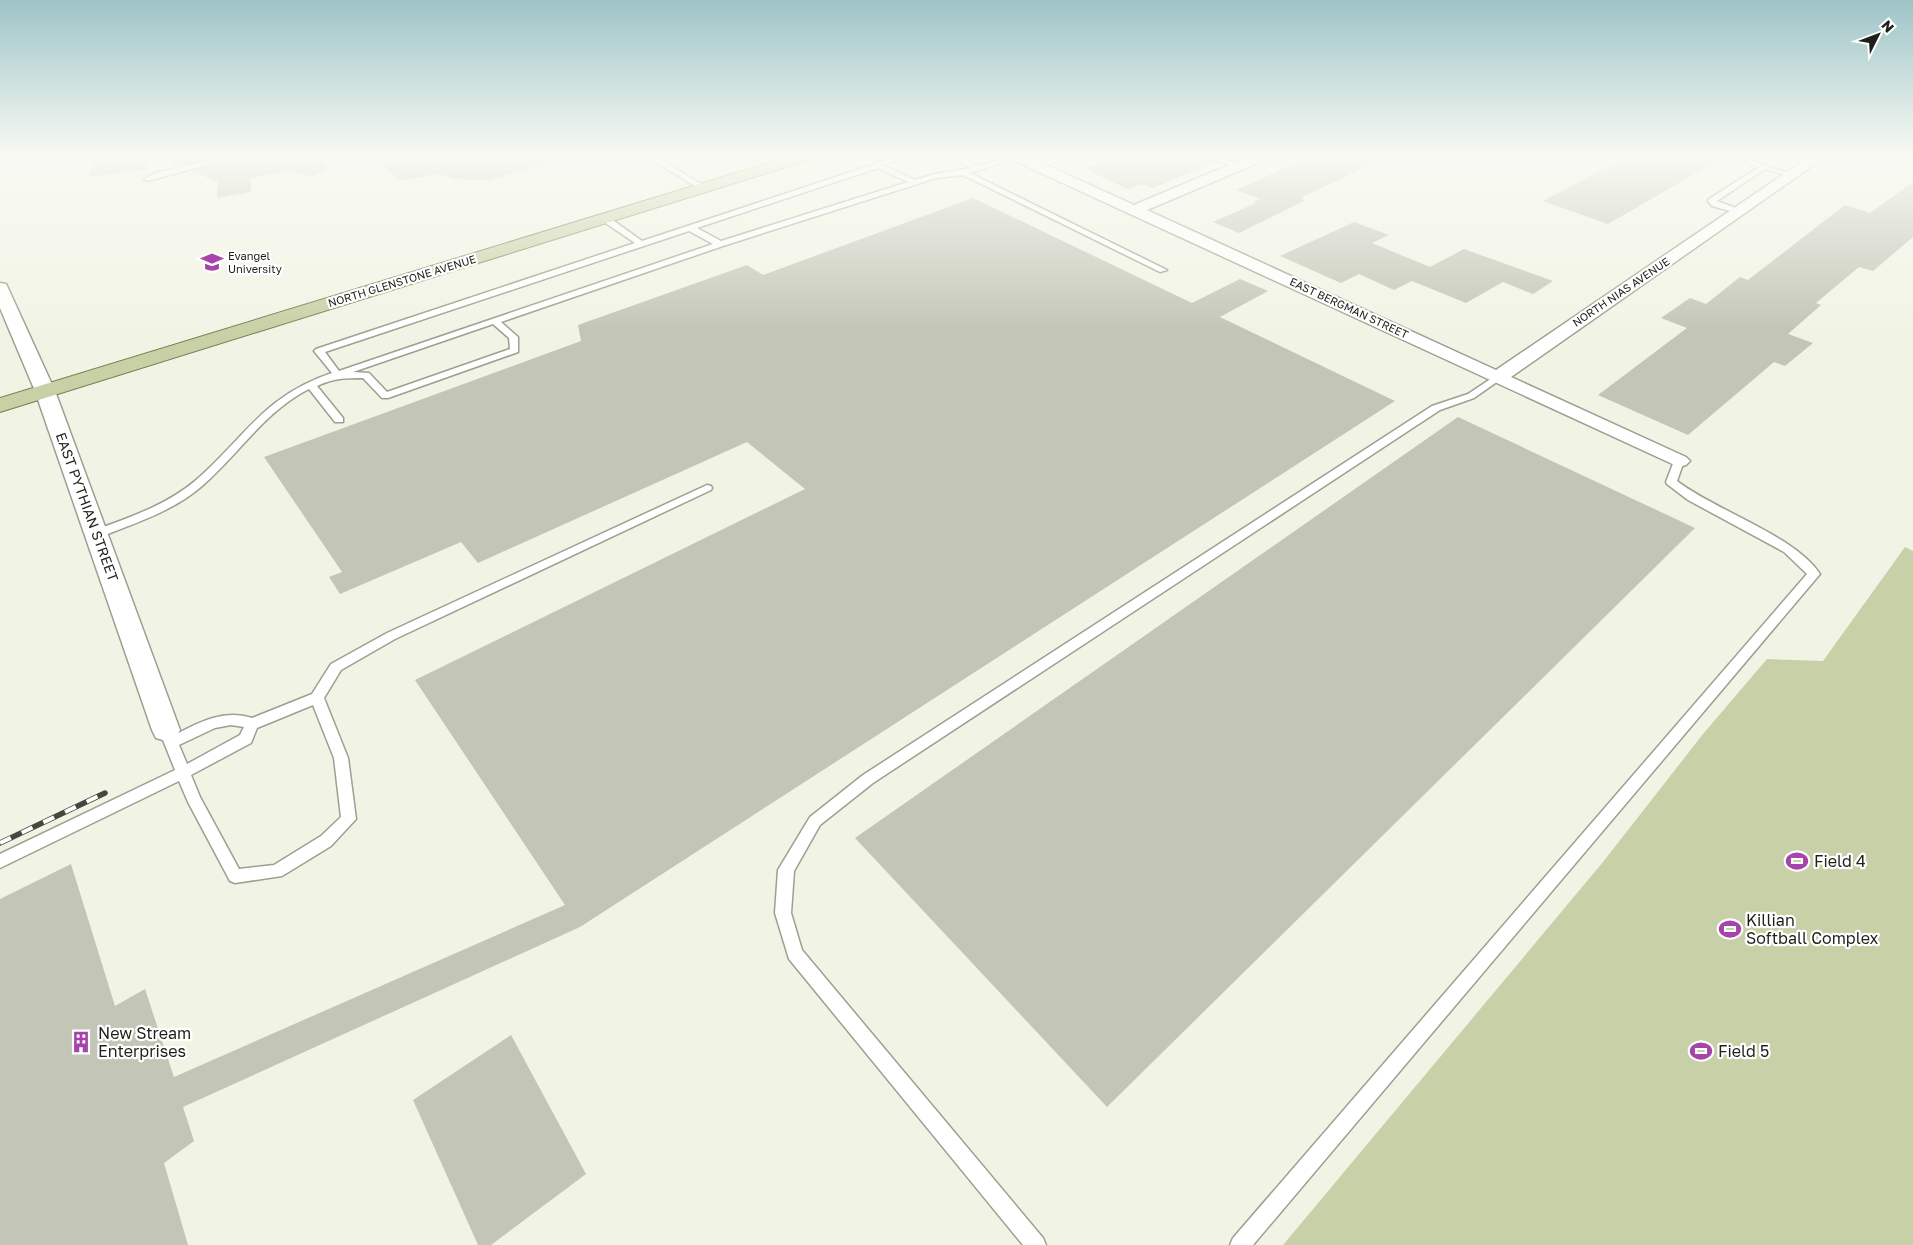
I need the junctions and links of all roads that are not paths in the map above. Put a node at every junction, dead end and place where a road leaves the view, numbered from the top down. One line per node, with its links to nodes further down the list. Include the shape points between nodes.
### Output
1 (614, 215): 7 (main road, NORTH GLENSTONE AVENUE)
2 (728, 215): 8 (lane)
3 (812, 215): 10 (lane)
4 (1050, 215): 11 (lane)
5 (1145, 215): 15 (street, EAST BERGMAN STREET)
6 (1733, 215): 15 (street, NORTH NIAS AVENUE)
7 (604, 218): 9 (lane); 17 (main road, NORTH GLENSTONE AVENUE)
8 (690, 228): 9 (lane); 10 (lane)
9 (641, 244): 14 (lane, via 319,351)
10 (720, 244): 13 (lane)
11 (1163, 270)
12 (3, 302): 17 (street, EAST PYTHIAN STREET)
13 (495, 321): 14 (lane); 14 (lane, via 513,337 515,350 385,396 366,375)
14 (338, 375): 16 (lane)
15 (1498, 376): 20 (street, EAST BERGMAN STREET); 28 (lane, via 1471,396 1436,408 868,779 815,821 786,870 783,913 795,954)
16 (311, 386): 19 (lane); 22 (lane, via 272,410 198,484 177,500)
17 (45, 391): 18 (main road, NORTH GLENSTONE AVENUE); 22 (street, EAST PYTHIAN STREET)
18 (0, 405)
19 (339, 420)
20 (1679, 461): 29 (lane, via 1671,482 1692,498 1788,549 1814,574)
21 (707, 488): 23 (lane, via 391,636 336,668)
22 (96, 534): 25 (street, EAST PYTHIAN STREET)
23 (317, 698): 24 (lane); 26 (lane, via 341,758 349,819 326,841 277,871 235,876)
24 (252, 724): 25 (lane, via 240,718 229,719); 26 (lane, via 246,739)
25 (168, 736): 26 (lane)
26 (183, 773): 27 (lane)
27 (0, 861)
28 (1036, 1245)
29 (1240, 1245)

